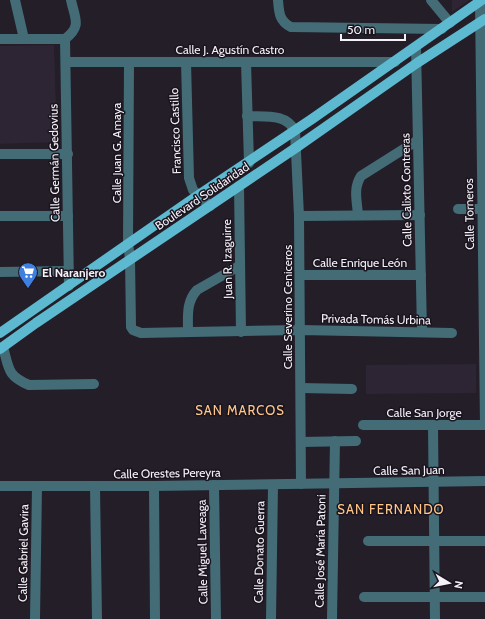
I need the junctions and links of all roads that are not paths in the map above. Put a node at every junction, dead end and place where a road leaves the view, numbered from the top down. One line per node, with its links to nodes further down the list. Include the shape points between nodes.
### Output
1 (15, 0): 9 (street)
2 (71, 0): 10 (street, via 76,25 73,33)
3 (278, 0): 7 (street, via 282,20 291,27)
4 (432, 0): 7 (street)
5 (481, 1): 6 (street, Calle Torneros); 7 (main road, Boulevard Solidaridad)
6 (483, 21): 17 (main road, Boulevard Solidaridad); 18 (street, Calle Torneros)
7 (446, 26): 11 (main road, Boulevard Solidaridad)
8 (0, 39): 9 (street)
9 (24, 39): 10 (street)
10 (65, 40): 12 (street, Calle Germán Gedovius)
11 (416, 47): 16 (main road, Boulevard Solidaridad); 17 (street, Calle Calixto Contreras)
12 (66, 62): 13 (street, Calle J. Agustín Castro); 25 (street, Calle Germán Gedovius)
13 (129, 62): 14 (street, Calle J. Agustín Castro); 37 (street, Calle Juan G. Amaya)
14 (186, 62): 15 (street, Calle J. Agustín Castro); 28 (street, Francisco Castillo, via 189,178)
15 (246, 62): 16 (street, Calle J. Agustín Castro); 19 (street)
16 (395, 62): 20 (main road, Boulevard Solidaridad)
17 (417, 63): 21 (street, Calle Calixto Contreras); 22 (main road, Boulevard Solidaridad)
18 (483, 99): 23 (street, Calle Torneros)
19 (247, 116): 20 (street, via 286,120 292,124); 26 (street)
20 (295, 131): 22 (street, Calle Severino Ceniceros); 26 (main road, Boulevard Solidaridad)
21 (418, 140): 32 (street, via 361,176 356,189); 33 (street, Calle Calixto Contreras)
22 (296, 147): 27 (main road, Boulevard Solidaridad); 36 (street, Calle Severino Ceniceros)
23 (483, 149): 30 (street, Calle Torneros)
24 (0, 154): 25 (street)
25 (68, 154): 35 (street, Calle Germán Gedovius)
26 (249, 162): 28 (main road, Boulevard Solidaridad)
27 (238, 186): 29 (main road, Boulevard Solidaridad); 39 (street, Juan R. Izaguirre)
28 (198, 196): 29 (street); 37 (main road, Boulevard Solidaridad)
29 (210, 206): 38 (main road, Boulevard Solidaridad)
30 (484, 209): 31 (street); 41 (street, Calle Torneros)
31 (458, 210)
32 (358, 215): 33 (street); 36 (street)
33 (420, 215): 44 (street, Calle Calixto Contreras)
34 (0, 216): 35 (street)
35 (68, 216): 40 (street, Calle Germán Gedovius)
36 (299, 216): 43 (street, Calle Severino Ceniceros)
37 (128, 243): 38 (street, Calle Juan G. Amaya); 45 (main road, Boulevard Solidaridad)
38 (130, 259): 47 (main road, Boulevard Solidaridad); 50 (street, Calle Juan G. Amaya, via 133,330 141,333)
39 (239, 266): 50 (street, via 192,295 189,303); 51 (street, Juan R. Izaguirre)
40 (68, 271): 42 (street); 45 (street, Calle Germán Gedovius)
41 (484, 271): 49 (street, Calle Torneros)
42 (0, 272)
43 (300, 275): 44 (street, Calle Enrique León); 48 (street, Calle Severino Ceniceros)
44 (421, 275): 52 (street, Calle Calixto Contreras)
45 (69, 286): 46 (main road, Boulevard Solidaridad)
46 (29, 313): 47 (main road); 53 (main road, Boulevard Solidaridad)
47 (36, 323): 55 (main road, Boulevard Solidaridad)
48 (300, 330): 51 (street, Privada Tomás Urbina); 52 (street, Privada Tomás Urbina); 57 (street, Calle Severino Ceniceros)
49 (484, 331): 60 (street, Calle Torneros)
50 (188, 332): 51 (street, Privada Tomás Urbina)
51 (241, 332)
52 (422, 332): 54 (street, Privada Tomás Urbina)
53 (0, 333)
54 (452, 333)
55 (1, 348): 56 (street, via 10,374 23,383)
56 (94, 384)
57 (301, 388): 58 (street); 64 (street, Calle Severino Ceniceros)
58 (352, 389)
59 (363, 425): 61 (street, Calle San Jorge)
60 (485, 425): 61 (street, Calle San Jorge)
61 (433, 426): 65 (street)
62 (335, 441): 63 (street); 64 (street); 68 (street, Calle José María Patoni)
63 (356, 441)
64 (301, 442): 67 (street, Calle Severino Ceniceros)
65 (434, 482): 66 (street, Calle San Juan); 68 (street, Calle San Juan); 76 (street)
66 (485, 482)
67 (301, 484): 68 (street, Calle Orestes Pereyra); 70 (street, Calle Orestes Pereyra)
68 (334, 484): 86 (street, Calle José María Patoni)
69 (214, 485): 70 (street, Calle Orestes Pereyra); 73 (street, Calle Orestes Pereyra); 84 (street, Calle Miguel Laveaga)
70 (274, 485): 85 (street, Calle Donato Guerra)
71 (0, 486): 72 (street, Calle Orestes Pereyra)
72 (37, 486): 74 (street, Calle Orestes Pereyra); 81 (street, Calle Gabriel Gavira)
73 (154, 486): 74 (street, Calle Orestes Pereyra); 83 (street)
74 (95, 487): 82 (street)
75 (368, 541): 76 (street)
76 (434, 541): 77 (street); 79 (street)
77 (485, 541)
78 (364, 597): 79 (street)
79 (434, 597): 80 (street); 87 (street)
80 (485, 597)
81 (35, 619)
82 (97, 619)
83 (155, 619)
84 (216, 619)
85 (271, 619)
86 (332, 619)
87 (435, 619)

